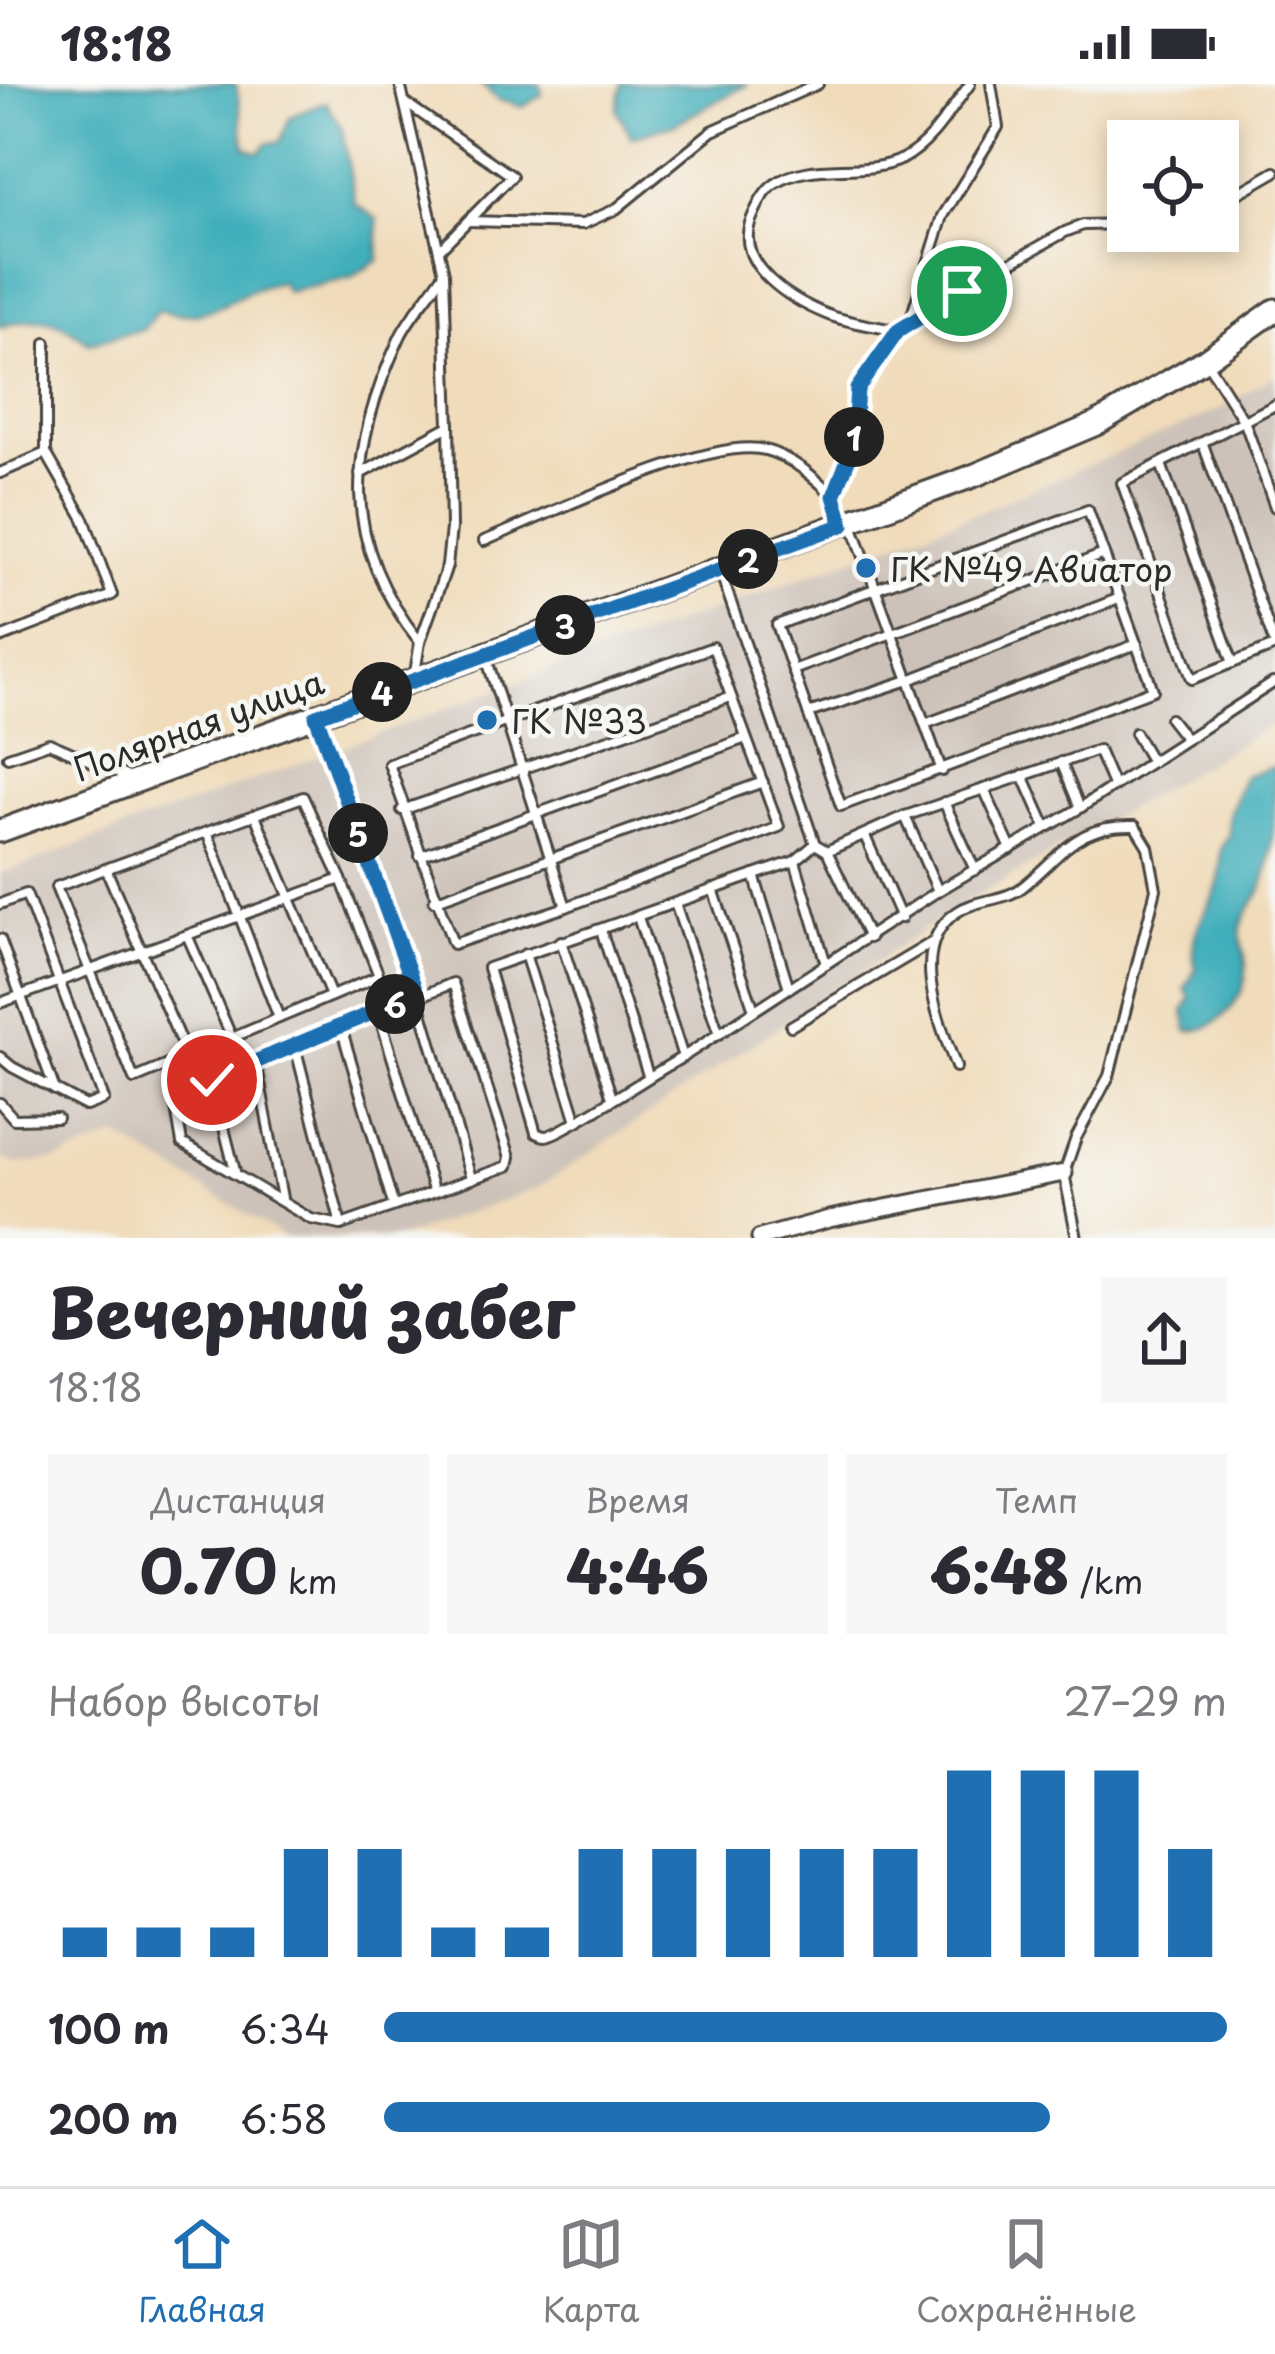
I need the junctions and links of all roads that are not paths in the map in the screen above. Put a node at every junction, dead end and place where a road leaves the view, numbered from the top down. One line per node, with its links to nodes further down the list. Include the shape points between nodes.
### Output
1 (400, 84): 5 (lane)
2 (818, 84): 8 (lane, via 712,131 616,209 583,224)
3 (970, 84): 14 (lane, via 904,158 776,183 748,228 751,257 797,299 829,316)
4 (991, 84): 13 (lane, via 998,127 943,216)
5 (407, 104): 8 (lane, via 512,176); 10 (lane)
6 (1275, 172): 7 (lane)
7 (1239, 193)
8 (468, 221): 10 (lane)
9 (1107, 224): 13 (lane, via 1065,232)
10 (439, 250): 11 (lane)
11 (444, 273): 19 (lane); 24 (lane, via 401,334)
12 (1275, 310): 16 (main road, Полярная улица)
13 (910, 322): 14 (lane)
14 (898, 331): 25 (lane, via 857,389 853,447)
15 (46, 343): 21 (lane)
16 (1205, 360): 18 (lane); 27 (main road, Полярная улица, via 1096,424)
17 (1275, 405): 18 (lane)
18 (1245, 423): 20 (lane); 26 (lane)
19 (449, 426): 24 (lane); 35 (lane, via 447,566)
20 (1203, 444): 22 (lane); 37 (lane)
21 (46, 453): 23 (lane); 34 (lane, via 84,519 112,595)
22 (1161, 464): 39 (lane); 39 (lane, via 1122,483 1192,680)
23 (0, 472)
24 (358, 474): 35 (lane, via 358,510 374,562)
25 (834, 496): 27 (lane); 28 (lane, via 788,460 737,450 691,458)
26 (1275, 507)
27 (847, 523): 30 (main road, Полярная улица); 31 (lane)
28 (484, 541)
29 (1104, 554): 31 (lane, via 1088,510); 32 (lane); 33 (lane)
30 (719, 569): 38 (main road, Полярная улица); 73 (lane)
31 (878, 588): 33 (lane); 40 (lane, via 777,625)
32 (1120, 598): 36 (lane); 42 (lane)
33 (893, 633): 40 (lane); 42 (lane)
34 (0, 638)
35 (420, 641): 41 (lane)
36 (1136, 644): 49 (lane); 57 (lane, via 1153,690)
37 (1275, 645): 39 (lane)
38 (485, 655): 41 (main road, Полярная улица); 48 (lane)
39 (1233, 663)
40 (793, 670): 45 (lane)
41 (414, 680): 46 (main road, Полярная улица)
42 (909, 680): 45 (lane); 49 (lane)
43 (1273, 683): 52 (lane)
44 (731, 697): 48 (lane, via 712,646); 51 (lane); 56 (lane)
45 (808, 713): 57 (lane, via 841,806)
46 (316, 716): 59 (main road, Полярная улица); 106 (lane)
47 (1170, 719): 52 (lane)
48 (504, 722): 56 (lane); 65 (lane, via 389,764)
49 (925, 724): 57 (lane)
50 (1135, 733): 55 (lane)
51 (746, 738): 60 (lane); 67 (lane)
52 (1185, 738): 55 (lane)
53 (8, 757): 59 (lane, via 49,743)
54 (1061, 762): 58 (lane); 61 (lane, via 1098,750); 64 (lane)
55 (1152, 762): 61 (lane)
56 (520, 771): 65 (lane); 67 (lane)
57 (941, 771)
58 (1023, 775): 62 (lane); 69 (lane)
59 (141, 782): 70 (main road, Полярная улица)
60 (763, 782): 77 (lane); 89 (lane, via 779,827)
61 (1113, 785): 64 (lane)
62 (984, 789): 63 (lane); 74 (lane)
63 (944, 802): 68 (lane); 80 (lane)
64 (1080, 808): 69 (lane)
65 (402, 810): 76 (lane)
66 (255, 814): 71 (lane); 82 (lane, via 303,797); 85 (lane)
67 (535, 814): 76 (lane); 77 (lane)
68 (905, 816): 72 (lane); 84 (lane)
69 (1046, 826): 74 (lane)
70 (0, 831)
71 (207, 832): 79 (lane); 91 (lane)
72 (865, 836): 75 (lane); 92 (lane)
73 (815, 844): 75 (lane); 78 (lane)
74 (1011, 849): 80 (lane)
75 (827, 851): 95 (lane)
76 (420, 856): 86 (lane)
77 (550, 859): 86 (lane); 89 (lane)
78 (795, 861): 81 (lane); 101 (lane)
79 (106, 869): 99 (lane); 102 (lane, via 56,887)
80 (975, 870): 84 (lane)
81 (754, 875): 83 (lane); 104 (lane)
82 (341, 879): 85 (lane); 107 (lane, via 379,976)
83 (713, 889): 87 (lane); 109 (lane)
84 (938, 891): 92 (lane)
85 (288, 899): 91 (lane); 107 (lane)
86 (434, 901): 89 (lane, via 453,944)
87 (674, 903): 90 (lane); 114 (lane)
88 (0, 904): 103 (lane, via 26,894)
89 (566, 907)
90 (638, 916): 93 (lane); 119 (lane)
91 (239, 917): 94 (lane); 111 (lane)
92 (902, 918): 95 (lane)
93 (601, 930): 97 (lane); 122 (lane)
94 (188, 937): 99 (lane); 115 (lane)
95 (869, 938): 101 (lane)
96 (0, 939): 105 (lane)
97 (561, 941): 100 (lane); 125 (lane)
98 (933, 943): 112 (lane); 121 (lane, via 937,1014); 130 (lane, via 959,910 1011,895 1076,838 1108,825 1135,826 1148,847 1156,890 1109,1076)
99 (141, 954): 102 (lane); 117 (lane)
100 (525, 954): 128 (lane); 128 (lane, via 488,968 536,1133 549,1136)
101 (826, 964): 104 (lane)
102 (90, 973): 103 (lane); 117 (lane, via 134,1078)
103 (60, 980): 105 (lane); 124 (lane, via 104,1100 86,1106)
104 (789, 988): 109 (lane)
105 (21, 994): 108 (lane); 124 (lane)
106 (417, 994): 110 (lane); 131 (lane); 131 (lane, via 453,983 510,1157 508,1166)
107 (331, 996): 111 (lane)
108 (0, 1003)
109 (754, 1010): 114 (lane)
110 (378, 1011): 113 (lane); 132 (lane)
111 (279, 1018): 115 (lane)
112 (791, 1026)
113 (341, 1027): 116 (lane); 134 (lane)
114 (719, 1034): 119 (lane)
115 (232, 1037): 117 (lane)
116 (295, 1046): 120 (lane); 135 (lane)
117 (187, 1056)
118 (0, 1057): 124 (lane)
119 (682, 1058): 122 (lane)
120 (256, 1062): 123 (lane); 133 (lane)
121 (956, 1067)
122 (648, 1075): 125 (lane)
123 (212, 1080): 129 (lane); 129 (lane, via 175,1096 182,1143)
124 (55, 1090)
125 (611, 1098): 128 (lane)
126 (0, 1103): 127 (lane, via 14,1119)
127 (57, 1118)
128 (578, 1121)
129 (236, 1172): 133 (lane)
130 (1064, 1173): 136 (street); 137 (lane)
131 (471, 1178): 132 (lane)
132 (433, 1190): 134 (lane)
133 (282, 1199): 135 (lane, via 311,1219)
134 (393, 1204): 135 (lane)
135 (341, 1225)
136 (760, 1238)
137 (1077, 1238)

